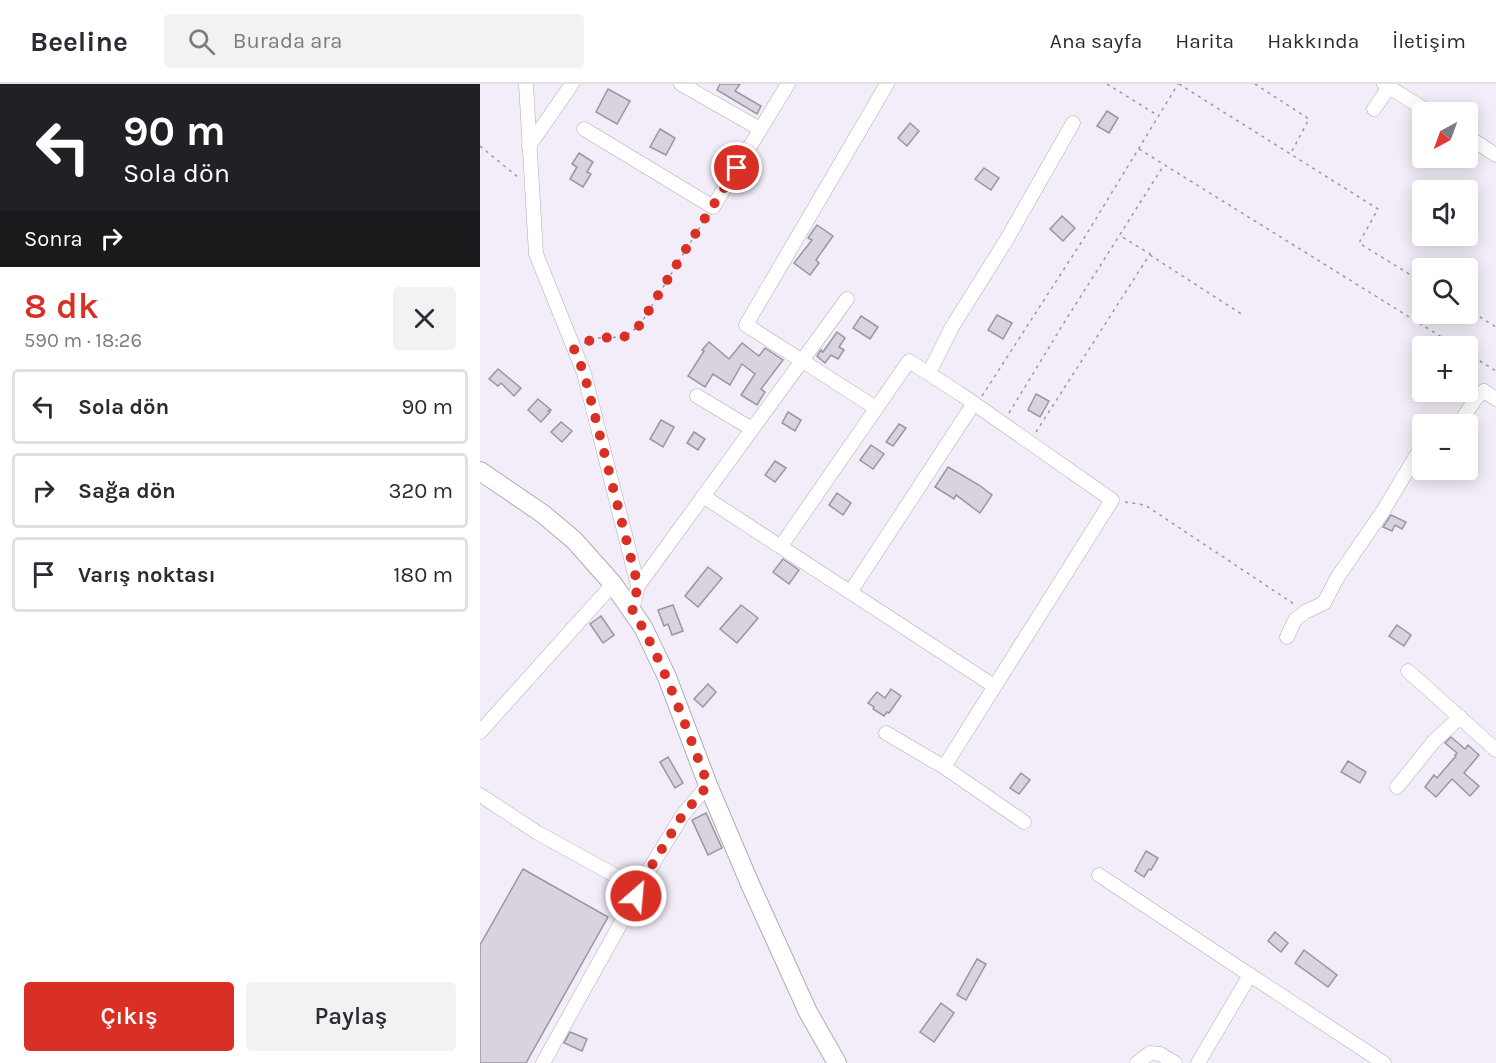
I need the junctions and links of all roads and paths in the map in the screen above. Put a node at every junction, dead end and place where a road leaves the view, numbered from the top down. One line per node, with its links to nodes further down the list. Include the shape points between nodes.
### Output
1 (526, 84): 18 (street)
2 (572, 84): 18 (street)
3 (681, 84): 15 (street)
4 (788, 84): 15 (street)
5 (887, 84): 35 (street, via 746,324)
6 (1107, 84): 12 (path)
7 (1178, 84): 12 (path); 20 (path)
8 (1254, 84): 20 (path, via 1309,119)
9 (1386, 85): 10 (street); 11 (street)
10 (1413, 102)
11 (1374, 109)
12 (1158, 116): 19 (path)
13 (1073, 123): 37 (street)
14 (584, 129): 24 (street)
15 (760, 129): 24 (street)
16 (1478, 143): 21 (street)
17 (480, 146): 23 (path)
18 (529, 146): 23 (street)
19 (1138, 148): 22 (path); 40 (path)
20 (1291, 154): 27 (path, via 1378,209 1359,243)
21 (1496, 154)
22 (1165, 165): 25 (path); 32 (path)
23 (532, 189): 33 (street, via 536,254)
24 (713, 207): 33 (path, via 640,325 624,337 596,338)
25 (1119, 235): 26 (path); 43 (path)
26 (1150, 254): 29 (path); 45 (path)
27 (1412, 276)
28 (847, 299): 35 (street)
29 (1243, 315)
30 (1478, 316): 31 (path)
31 (1496, 327)
32 (1440, 336)
33 (574, 349): 52 (street, via 584,373)
34 (1478, 360): 36 (path)
35 (802, 361): 41 (street); 44 (street)
36 (1496, 371)
37 (928, 373): 40 (street); 41 (street, via 909,361)
38 (697, 396): 44 (street)
39 (1496, 399): 42 (street, via 1484,391)
40 (976, 404): 43 (street); 53 (street)
41 (876, 408): 50 (street)
42 (1466, 414)
43 (1003, 423): 45 (street)
44 (752, 429): 48 (street)
45 (1029, 442): 49 (street)
46 (1412, 463): 55 (street, via 1324,603)
47 (480, 471): 51 (main road, via 574,540)
48 (703, 496): 50 (street); 52 (street)
49 (1112, 500): 55 (path, via 1144,505); 58 (street)
50 (780, 546): 53 (street)
51 (613, 584): 54 (main road); 60 (street)
52 (638, 586): 54 (street)
53 (851, 591): 58 (street)
54 (632, 609): 64 (main road, via 667,677)
55 (1305, 612): 56 (street, via 1295,620)
56 (1287, 637)
57 (1408, 671): 59 (street)
58 (994, 686): 63 (street)
59 (1460, 717): 62 (street); 65 (street, via 1435,740)
60 (480, 731)
61 (886, 733): 63 (street)
62 (1496, 750)
63 (944, 767): 67 (street)
64 (708, 785): 69 (street, via 682,816); 72 (main road, via 808,1012)
65 (1397, 787)
66 (480, 795): 69 (street, via 521,823)
67 (1024, 822)
68 (1099, 875): 70 (street)
69 (638, 888): 71 (street)
70 (1250, 975): 75 (street); 76 (street)
71 (543, 1063)
72 (837, 1063)
73 (1137, 1063): 74 (street, via 1150,1053)
74 (1174, 1063)
75 (1198, 1063)
76 (1384, 1063)

